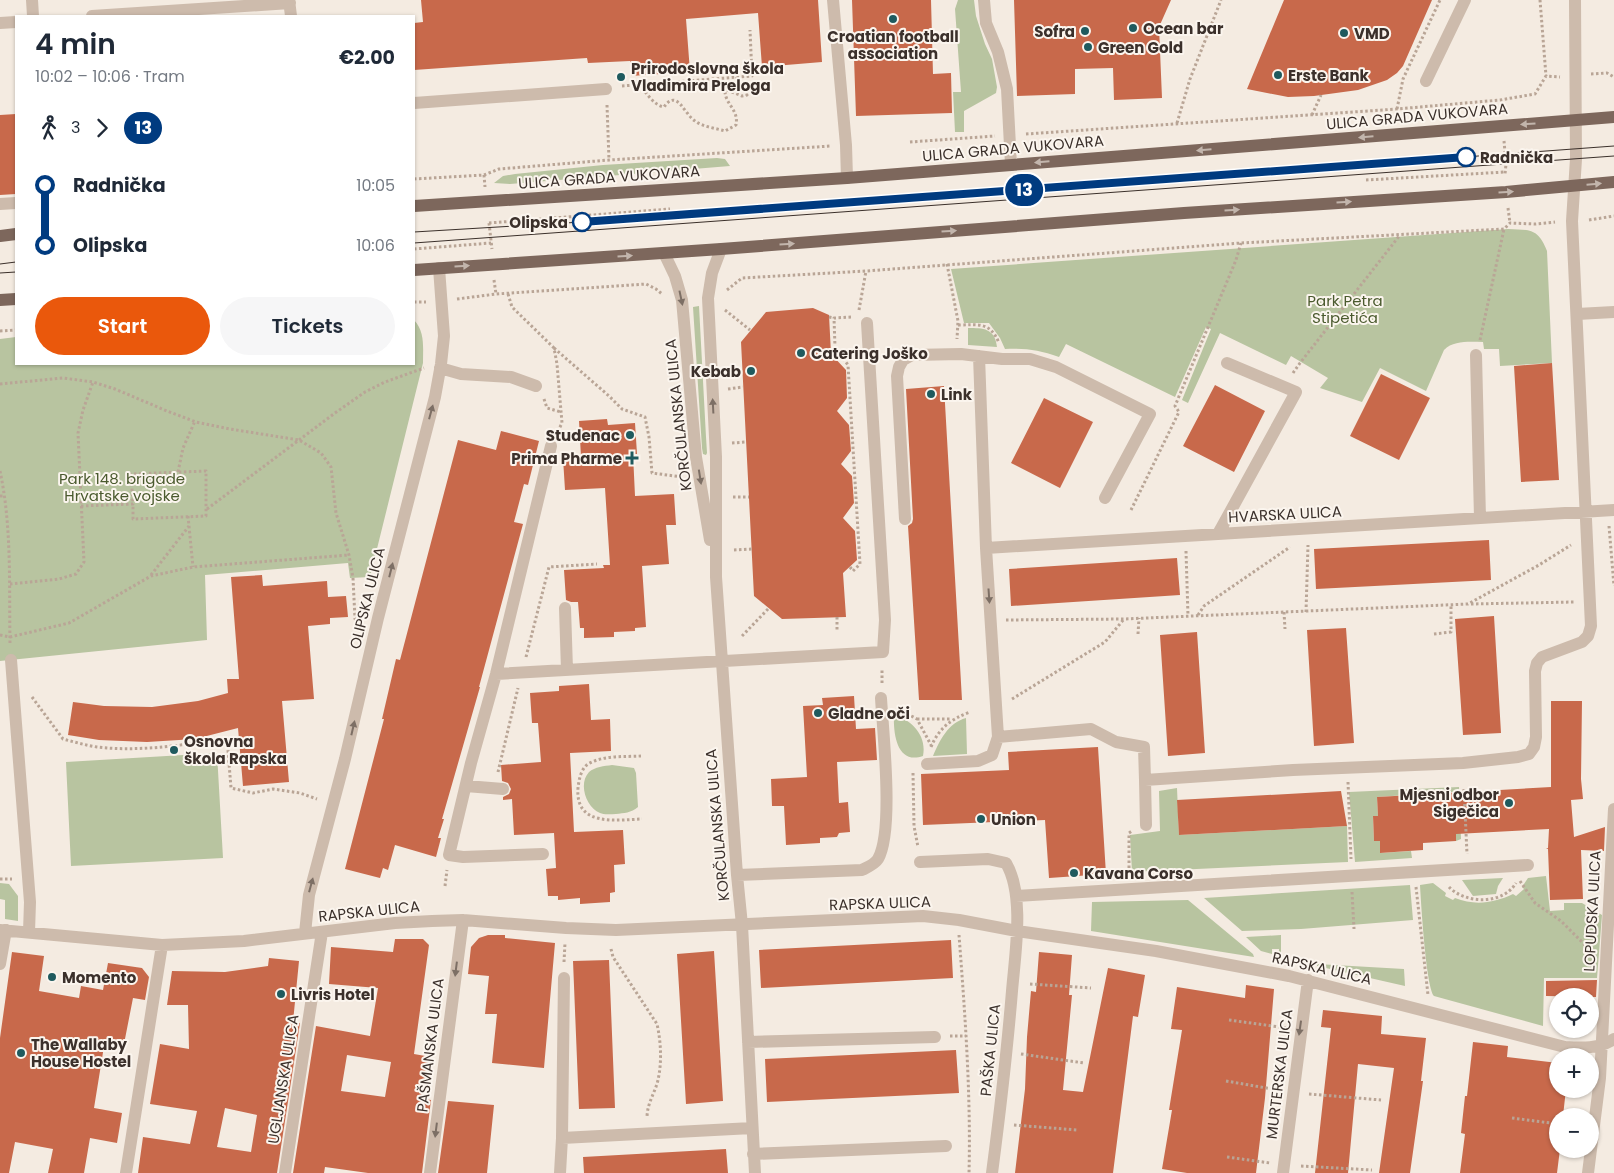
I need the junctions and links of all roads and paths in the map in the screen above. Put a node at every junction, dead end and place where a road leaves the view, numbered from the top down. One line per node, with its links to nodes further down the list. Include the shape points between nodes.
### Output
1 (32, 0): 12 (street)
2 (833, 0): 11 (street)
3 (842, 0): 11 (street, via 837,4)
4 (984, 0): 41 (street, via 986,24 998,52 1006,89)
5 (1221, 0): 34 (path, via 1190,79)
6 (1440, 0): 30 (path, via 1403,79)
7 (1465, 0): 23 (street)
8 (1540, 0): 19 (path)
9 (1575, 0): 33 (street)
10 (290, 1): 13 (street); 14 (street)
11 (835, 14): 43 (street)
12 (33, 15)
13 (105, 15)
14 (291, 15)
15 (15, 22): 16 (street)
16 (0, 23)
17 (750, 30): 20 (path, via 752,76)
18 (1598, 73): 22 (path)
19 (1546, 76): 21 (path); 27 (path, via 1535,94)
20 (736, 77): 24 (path); 24 (path, via 746,94 725,92 737,114 736,125 725,131 696,122 676,101 668,101 664,107 658,105)
21 (1556, 77)
22 (1614, 77)
23 (1426, 81)
24 (639, 84): 25 (path)
25 (606, 88): 28 (street); 40 (path)
26 (1321, 95): 31 (path)
27 (1500, 100): 29 (path); 30 (path)
28 (415, 103)
29 (1500, 107)
30 (1397, 109): 31 (path)
31 (1312, 115): 34 (path)
32 (1614, 117): 33 (main road, ULICA GRADA VUKOVARA)
33 (1577, 120): 41 (main road, ULICA GRADA VUKOVARA, one-way to 41); 48 (street)
34 (1177, 123): 35 (path)
35 (1103, 128)
36 (944, 140): 37 (path)
37 (910, 142)
38 (828, 146): 40 (path)
39 (1504, 150): 45 (path, via 1505,174)
40 (610, 160): 42 (path, via 499,169)
41 (1011, 165): 43 (main road, ULICA GRADA VUKOVARA)
42 (484, 175): 44 (path); 47 (path)
43 (847, 178): 51 (main road, ULICA GRADA VUKOVARA)
44 (415, 179)
45 (1366, 180)
46 (1614, 182): 48 (main road, one-way to 46)
47 (485, 186)
48 (1574, 186): 66 (main road, one-way to 48); 84 (street, via 1572,221)
49 (15, 203): 50 (street)
50 (0, 204)
51 (415, 206)
52 (670, 209): 62 (path, via 489,221)
53 (1614, 216): 55 (path)
54 (1509, 218): 56 (path)
55 (1599, 219)
56 (1510, 223): 57 (path); 58 (path)
57 (1546, 223)
58 (1504, 229): 60 (path); 95 (path)
59 (15, 234): 61 (main road)
60 (1400, 235): 63 (path); 106 (path, via 1300,363)
61 (0, 236)
62 (491, 243): 64 (path); 65 (path)
63 (1241, 244): 68 (path); 124 (path, via 1175,406 1179,412)
64 (492, 248)
65 (415, 249)
66 (720, 249): 67 (main road); 144 (street, KORČULANSKA ULICA, one-way to 66, via 716,457 708,298)
67 (664, 253): 69 (main road, one-way to 67); 144 (street, KORČULANSKA ULICA, one-way to 144, via 682,300 696,457)
68 (947, 264): 71 (path); 88 (path)
69 (439, 268): 70 (main road); 101 (street, OLIPSKA ULICA, via 444,336)
70 (415, 270)
71 (866, 271): 75 (path, via 742,278); 87 (path, via 858,308)
72 (494, 281): 73 (path)
73 (496, 294): 74 (path); 77 (path)
74 (508, 294): 78 (path, via 646,284); 94 (path, via 512,307)
75 (724, 294)
76 (15, 299): 79 (main road)
77 (458, 299)
78 (668, 299)
79 (0, 300)
80 (415, 302): 81 (path)
81 (422, 302)
82 (724, 309): 90 (path)
83 (1614, 312): 84 (street)
84 (1577, 314): 125 (street)
85 (829, 317): 86 (path)
86 (834, 318): 87 (path); 97 (path, via 835,347)
87 (865, 320): 168 (street, via 884,620)
88 (958, 326): 92 (path); 93 (path, via 984,325 990,328)
89 (15, 330): 91 (path)
90 (750, 330)
91 (0, 331)
92 (957, 345)
93 (999, 346)
94 (554, 348): 112 (path, via 562,424); 115 (path, via 622,409 645,417 652,473)
95 (1476, 355): 128 (street)
96 (979, 356): 120 (street, via 1030,359 1056,367 1150,414); 129 (street, via 912,355 899,366 897,384); 135 (street)
97 (843, 358): 98 (path); 142 (path, via 848,365 860,564 853,571)
98 (839, 362)
99 (1227, 363): 106 (street)
100 (426, 367): 109 (path, via 365,392)
101 (440, 368): 104 (street, via 461,374 510,377); 214 (street, OLIPSKA ULICA, one-way to 101, via 309,894)
102 (92, 382): 103 (path, via 63,378); 108 (path); 122 (path, via 78,433)
103 (0, 384)
104 (536, 386)
105 (743, 387): 107 (path)
106 (1286, 387): 131 (street, via 1296,392)
107 (728, 389)
108 (195, 421): 109 (path); 114 (path, via 183,448)
109 (299, 440): 123 (path); 139 (path, via 321,453 331,467 336,513)
110 (746, 442): 111 (path)
111 (731, 443)
112 (551, 446): 173 (street)
113 (0, 471): 117 (path)
114 (178, 472): 121 (path, via 131,474); 123 (path, via 206,471)
115 (686, 477)
116 (0, 496): 117 (path)
117 (5, 496): 145 (path)
118 (733, 497): 119 (path)
119 (749, 497)
120 (1106, 498)
121 (133, 504): 122 (path); 127 (path, via 133,519)
122 (81, 506): 145 (path, via 84,562 76,574)
123 (206, 510): 127 (path, via 206,516)
124 (1131, 510)
125 (1586, 512): 126 (street, HVARSKA ULICA); 128 (street, HVARSKA ULICA); 187 (street, via 1591,626 1582,642 1542,657 1537,662 1536,737 1529,754 1463,763)
126 (1611, 515): 146 (path)
127 (188, 516): 130 (path)
128 (1480, 518): 131 (street, HVARSKA ULICA)
129 (905, 519)
130 (189, 526): 141 (path); 143 (path)
131 (1218, 534): 135 (street, HVARSKA ULICA)
132 (1308, 542): 153 (path)
133 (1297, 543): 155 (path, via 1204,606)
134 (1572, 544): 148 (path)
135 (986, 548): 183 (street, one-way to 183)
136 (1186, 548): 154 (path)
137 (752, 549): 138 (path)
138 (734, 550)
139 (349, 555): 141 (path); 159 (path, via 356,619)
140 (597, 564): 172 (path, via 549,567)
141 (193, 567): 143 (path)
142 (850, 567)
143 (151, 576): 167 (path, via 69,623)
144 (716, 577): 170 (street, KORČULANSKA ULICA)
145 (10, 584): 167 (path)
146 (1614, 586)
147 (1575, 602): 148 (path)
148 (1468, 604): 149 (path)
149 (1450, 605): 153 (path); 164 (path, via 1451,632)
150 (565, 608): 171 (street)
151 (769, 608): 166 (path)
152 (1284, 612): 153 (path); 155 (path); 161 (path)
153 (1306, 612)
154 (1188, 616): 155 (path); 157 (path)
155 (1198, 616)
156 (837, 617): 162 (path)
157 (1139, 618): 158 (path); 163 (path)
158 (1124, 619): 160 (path); 178 (path, via 1105,642)
159 (362, 620)
160 (1003, 620)
161 (1285, 629)
162 (837, 630)
163 (1138, 634)
164 (1434, 634)
165 (0, 635): 167 (path)
166 (742, 636)
167 (10, 637)
168 (883, 652): 170 (street); 175 (path)
169 (11, 660): 174 (street)
170 (721, 662): 171 (street); 202 (street, KORČULANSKA ULICA)
171 (567, 670): 172 (street)
172 (522, 672): 173 (street); 190 (path)
173 (496, 674): 189 (street)
174 (12, 681): 192 (path, via 19,680 63,739 97,747 147,748 227,738 231,788 252,793 273,789); 212 (street, via 30,902)
175 (882, 682): 176 (path); 177 (path)
176 (891, 682)
177 (881, 698): 202 (street, via 886,804 878,860 862,870)
178 (1008, 701)
179 (894, 706): 182 (path)
180 (970, 712): 181 (path)
181 (953, 719): 182 (path); 184 (path)
182 (918, 720): 184 (path)
183 (998, 737): 186 (street, via 992,755 978,761); 188 (street, via 1091,729 1116,742 1144,747)
184 (931, 745): 186 (path)
185 (641, 756): 194 (path, via 610,758 588,764 582,771 578,791 583,811 592,817)
186 (927, 764): 197 (path, via 912,764 914,826)
187 (1348, 767): 188 (street); 203 (path)
188 (1145, 780): 195 (street)
189 (466, 786): 190 (street); 196 (street, via 449,854 463,857)
190 (498, 789)
191 (1464, 790): 199 (path)
192 (318, 799)
193 (1614, 809): 219 (street, LOPUDSKA ULICA)
194 (642, 819)
195 (1146, 825): 204 (path, via 1129,833)
196 (543, 854)
197 (920, 862): 205 (street, via 988,859 1006,863 1012,873)
198 (1528, 865): 199 (street)
199 (1468, 869): 200 (street)
200 (1436, 871): 201 (street); 219 (path, via 1451,889 1475,900 1508,892 1519,878 1535,903 1561,921)
201 (1415, 872): 203 (street); 224 (path)
202 (737, 875): 207 (street, KORČULANSKA ULICA)
203 (1351, 877): 204 (street); 209 (path)
204 (1129, 890): 205 (street)
205 (1016, 896): 211 (street)
206 (463, 920): 207 (street, RAPSKA ULICA, via 616,930); 213 (street, RAPSKA ULICA, via 395,923); 250 (street, PAŠMANSKA ULICA, one-way to 250)
207 (742, 925): 211 (street, RAPSKA ULICA, via 923,916); 229 (street)
208 (959, 927): 253 (path, via 966,1036)
209 (1354, 929)
210 (3, 930): 212 (street, RAPSKA ULICA); 218 (street)
211 (1017, 931): 221 (street, RAPSKA ULICA, via 1156,951); 254 (street, PAŠKA ULICA)
212 (29, 932): 216 (street, RAPSKA ULICA)
213 (322, 932): 214 (street, RAPSKA ULICA); 249 (street, UGLJANSKA ULICA)
214 (306, 933): 216 (street, RAPSKA ULICA, via 235,942)
215 (566, 937): 220 (path)
216 (162, 945): 248 (street)
217 (612, 949): 239 (path, via 614,958 657,1024 660,1037 658,1081 647,1109)
218 (0, 964)
219 (1606, 966): 230 (street, LOPUDSKA ULICA)
220 (564, 978): 242 (street)
221 (1308, 980): 226 (street, MURTERSKA ULICA, one-way to 226); 230 (street, RAPSKA ULICA, via 1565,1047)
222 (1026, 983): 223 (path)
223 (1091, 988)
224 (1428, 996)
225 (1229, 1020): 226 (path)
226 (1300, 1029): 234 (street, MURTERSKA ULICA)
227 (934, 1037): 229 (street)
228 (1614, 1038): 230 (street, RAPSKA ULICA)
229 (748, 1042): 240 (street)
230 (1602, 1045): 255 (street, LOPUDSKA ULICA)
231 (1018, 1054): 232 (path)
232 (1084, 1063)
233 (1226, 1081): 234 (path)
234 (1292, 1092): 235 (path); 246 (street, MURTERSKA ULICA)
235 (1381, 1100)
236 (1512, 1118): 237 (path)
237 (1549, 1123)
238 (1008, 1125): 241 (path)
239 (648, 1126)
240 (752, 1128): 242 (street); 244 (street)
241 (1077, 1130)
242 (562, 1138): 251 (street)
243 (946, 1146): 244 (street)
244 (754, 1154): 252 (street)
245 (1227, 1156): 246 (path)
246 (1283, 1169): 247 (path)
247 (1372, 1170)
248 (126, 1173)
249 (285, 1173)
250 (430, 1173)
251 (560, 1173)
252 (755, 1173)
253 (969, 1173)
254 (992, 1173)
255 (1588, 1173)

